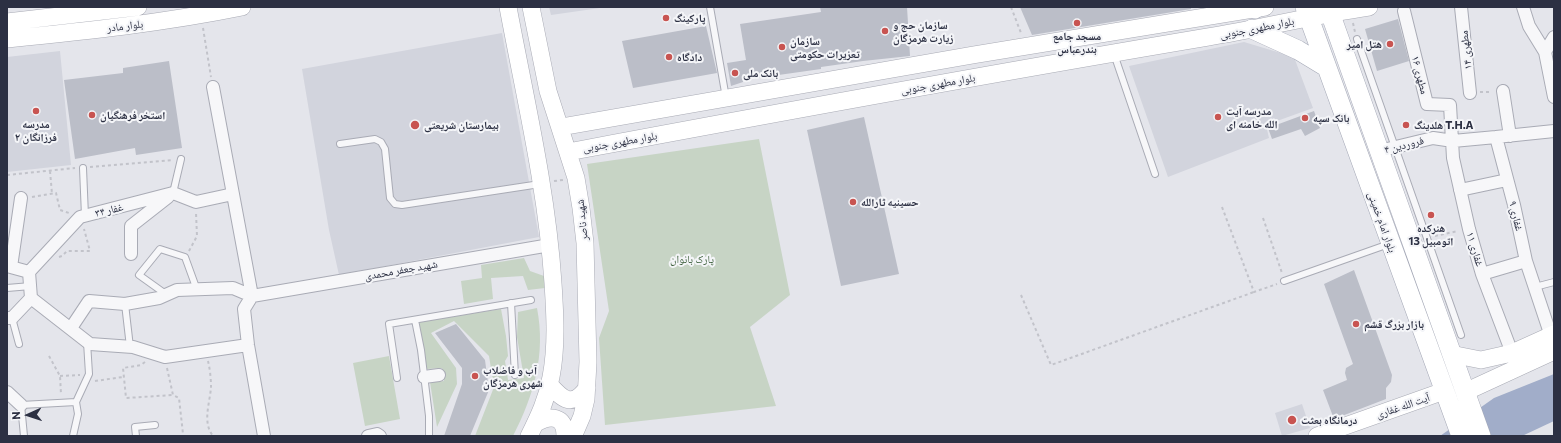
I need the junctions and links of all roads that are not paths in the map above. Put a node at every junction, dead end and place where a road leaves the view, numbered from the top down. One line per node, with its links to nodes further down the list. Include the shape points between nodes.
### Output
1 (25, 7): 15 (street)
2 (138, 7): 11 (street, بلوار مادر)
3 (242, 7): 20 (street, بلوار مادر, via 124,27)
4 (508, 7): 45 (street)
5 (531, 7): 33 (street, شهید ناصر, via 548,91)
6 (710, 7): 31 (lane)
7 (1369, 7): 12 (street)
8 (1461, 7): 29 (street, مطهری ۱۴)
9 (1524, 7): 22 (street, via 1529,26)
10 (1259, 8): 21 (street, بلوار مطهری جنوبی)
11 (113, 9): 16 (street, بلوار مادر)
12 (1329, 10): 14 (street, بلوار مطهری جنوبی); 39 (main road, بلوار امام خمینی)
13 (1404, 11): 37 (street, مطهری ۱۶, via 1427,104 1450,105)
14 (1307, 12): 17 (street, بلوار مطهری جنوبی); 25 (main road, بلوار امام خمینی)
15 (7, 18)
16 (7, 22)
17 (1252, 29): 23 (street, بلوار مطهری جنوبی); 25 (main road, via 1298,50)
18 (1358, 38): 39 (lane)
19 (1554, 38): 22 (street)
20 (7, 39)
21 (1070, 39): 24 (street); 27 (street, بلوار مطهری جنوبی)
22 (1545, 52): 30 (street)
23 (1113, 53): 24 (street, بلوار مطهری جنوبی); 43 (lane)
24 (1074, 60): 32 (street, بلوار مطهری جنوبی)
25 (1326, 67): 52 (main road, بلوار امام خمینی)
26 (213, 87): 48 (street)
27 (780, 88): 31 (street, بلوار مطهری جنوبی); 32 (street)
28 (1503, 91): 35 (street)
29 (1470, 93)
30 (1554, 97)
31 (726, 98): 33 (street, بلوار مطهری جنوبی)
32 (785, 112): 40 (street, بلوار مطهری جنوبی)
33 (560, 127): 40 (street, شهید ناصر)
34 (1554, 131): 35 (street)
35 (1510, 136): 36 (street)
36 (1496, 137): 37 (street); 44 (street, غفاری ۹)
37 (1453, 141): 39 (street, فروردین ۴, via 1433,138); 46 (street, غفاری ۱۱, via 1453,158)
38 (340, 144): 45 (lane, via 374,139 381,142 385,149 390,198 395,204)
39 (1387, 149): 51 (main road, بلوار امام خمینی)
40 (568, 152): 86 (street, شهید ناصر, via 576,178 585,244)
41 (181, 159): 47 (lane)
42 (83, 168): 50 (lane)
43 (1155, 174)
44 (1507, 180): 46 (street); 55 (street, غفاری ۹)
45 (541, 183): 53 (street)
46 (1460, 190): 58 (street, غفاری ۱۱)
47 (173, 193): 48 (street, via 196,202); 50 (street, غفار ۳۴); 54 (street, via 131,226)
48 (233, 194): 66 (street)
49 (21, 198): 56 (street)
50 (82, 216): 57 (street, غفار ۳۴)
51 (1414, 225): 73 (lane, via 1427,238); 79 (main road, بلوار امام خمینی)
52 (1390, 244): 59 (lane); 87 (main road, بلوار امام خمینی)
53 (550, 245): 66 (street, شهید جعفر محمدی); 85 (street, via 556,328)
54 (131, 254)
55 (1526, 261): 58 (street); 62 (street, غفاری ۹)
56 (9, 266): 57 (street)
57 (29, 272): 64 (street)
58 (1482, 274): 80 (street, غفاری ۱۱)
59 (1284, 281)
60 (1554, 282): 62 (lane)
61 (7, 288): 64 (lane)
62 (1535, 288): 74 (street, غفاری ۹)
63 (197, 290): 65 (street, via 177,290); 65 (lane, via 185,257 160,249 139,275); 66 (street, via 233,288)
64 (31, 292): 70 (street); 72 (street)
65 (167, 295): 69 (street)
66 (252, 296): 77 (street, via 244,309)
67 (531, 300): 68 (lane)
68 (511, 303): 71 (lane); 82 (lane)
69 (125, 304): 72 (street, via 89,301); 78 (lane)
70 (10, 318): 76 (lane)
71 (415, 320): 83 (lane); 84 (lane, via 389,324)
72 (71, 328): 75 (street)
73 (1461, 335)
74 (1553, 340): 80 (street)
75 (87, 342): 78 (street); 90 (lane, via 89,374)
76 (19, 344)
77 (248, 345): 78 (street, via 161,356); 98 (street)
78 (130, 346)
79 (1451, 354): 80 (street, via 1481,360); 89 (main road, بلوار امام خمینی)
80 (1515, 360): 89 (street)
81 (439, 375): 83 (street)
82 (515, 375)
83 (424, 377): 101 (lane, via 430,416)
84 (397, 378)
85 (549, 384): 86 (street, via 565,400 577,398); 93 (street, via 542,411)
86 (587, 388): 103 (street, شهید ناصر, via 582,416)
87 (1444, 391): 94 (street, آیت الله غفاری); 105 (main road, بلوار امام خمینی)
88 (7, 392): 91 (street)
89 (1468, 398): 106 (main road, بلوار امام خمینی)
90 (76, 402): 91 (lane); 96 (lane, via 78,414)
91 (21, 405): 95 (lane)
92 (155, 425): 97 (lane, via 135,427)
93 (532, 429): 102 (street, via 545,418 552,417 559,420 563,426)
94 (1346, 430): 104 (street, آیت الله غفاری)
95 (24, 436)
96 (73, 436)
97 (136, 436)
98 (264, 436)
99 (368, 436): 100 (street)
100 (380, 436)
101 (429, 436)
102 (564, 436)
103 (571, 436)
104 (1317, 436)
105 (1461, 436)
106 (1481, 436)

